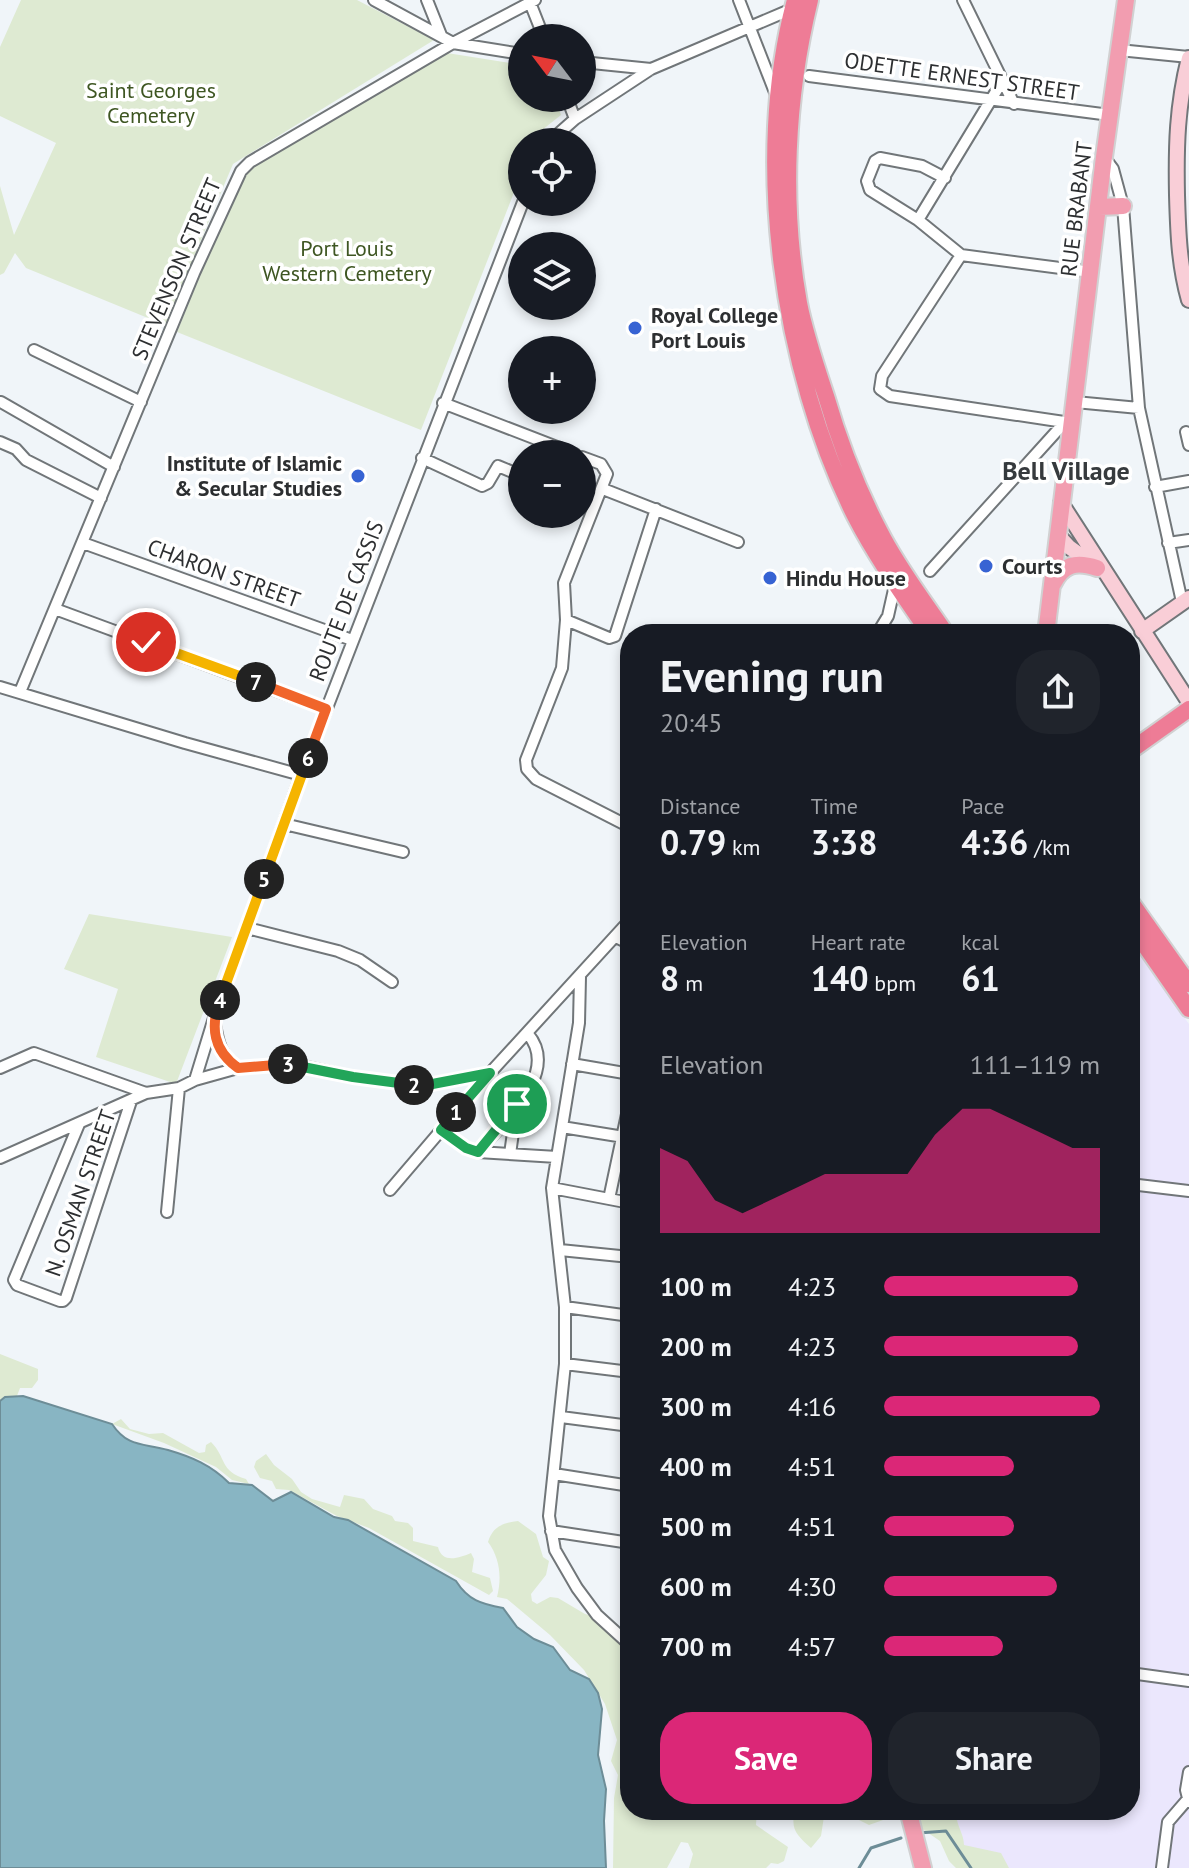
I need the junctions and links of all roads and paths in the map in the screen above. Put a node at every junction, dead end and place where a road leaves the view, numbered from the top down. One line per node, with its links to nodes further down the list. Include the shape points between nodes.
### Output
1 (374, 0): 11 (street)
2 (427, 0): 11 (street)
3 (739, 0): 10 (street)
4 (810, 0): 75 (highway, via 788,168 800,306 858,490 881,536)
5 (963, 0): 19 (street)
6 (1126, 0): 13 (main road, RUE BRABANT)
7 (531, 1): 9 (street); 12 (street, STEVENSON STREET)
8 (794, 4): 10 (street); 21 (highway)
9 (539, 24)
10 (749, 28): 17 (street); 21 (street)
11 (441, 35): 12 (street)
12 (453, 43): 14 (street); 40 (street, STEVENSON STREET, via 241,171)
13 (1119, 50): 15 (street); 25 (main road, RUE BRABANT)
14 (508, 52)
15 (1189, 57): 20 (main road)
16 (596, 63): 17 (street)
17 (651, 69): 26 (street)
18 (809, 76): 22 (street, ODETTE ERNEST STREET)
19 (1003, 80): 22 (street); 23 (street)
20 (1186, 82): 27 (main road)
21 (779, 101): 68 (highway, via 775,176 780,257 800,366 855,516)
22 (991, 101): 23 (street, ODETTE ERNEST STREET); 30 (street)
23 (1014, 104): 25 (street, ODETTE ERNEST STREET)
24 (572, 112): 26 (street)
25 (1110, 115): 29 (main road, RUE BRABANT)
26 (575, 119): 28 (street)
27 (1183, 124): 37 (main road, via 1179,252)
28 (565, 128)
29 (1104, 157): 31 (street, via 1113,169); 32 (main road, RUE BRABANT)
30 (945, 178): 34 (street); 34 (street, via 922,166 875,161 867,181 870,190)
31 (1123, 206): 32 (main road); 43 (street)
32 (1099, 207): 36 (main road, RUE BRABANT)
33 (517, 216): 42 (street, ROUTE DE CASSIS)
34 (918, 220): 35 (street)
35 (961, 255): 36 (street); 44 (street, via 882,376 880,389 884,394)
36 (1091, 272): 41 (main road, RUE BRABANT)
37 (1189, 300)
38 (34, 350): 40 (street)
39 (1, 402): 51 (street)
40 (141, 402): 51 (street, STEVENSON STREET)
41 (1075, 402): 43 (street); 44 (main road, RUE BRABANT)
42 (443, 403): 46 (street); 49 (street, ROUTE DE CASSIS)
43 (1139, 408): 54 (street)
44 (1068, 423): 58 (main road, RUE BRABANT); 66 (street)
45 (1186, 432): 48 (street)
46 (539, 440)
47 (0, 442): 56 (street)
48 (1189, 445)
49 (422, 458): 52 (street, via 482,486 498,466); 80 (street, ROUTE DE CASSIS)
50 (596, 462): 55 (street, via 607,470)
51 (114, 467): 56 (street, STEVENSON STREET)
52 (508, 470)
53 (1189, 481): 54 (street)
54 (1155, 487): 65 (street)
55 (603, 489): 57 (street); 59 (street)
56 (101, 498): 64 (street, STEVENSON STREET)
57 (596, 498)
58 (1061, 503): 61 (main road, RUE BRABANT); 67 (main road)
59 (656, 509): 63 (street); 72 (street, via 615,636)
60 (581, 528): 72 (street, via 564,583)
61 (1058, 535): 67 (main road); 69 (main road, RUE BRABANT)
62 (1189, 540): 65 (street)
63 (738, 542)
64 (83, 543): 71 (street, STEVENSON STREET); 80 (street, CHARON STREET)
65 (1168, 543): 70 (street)
66 (930, 571)
67 (1103, 572): 69 (main road, via 1071,565); 77 (main road)
68 (896, 584): 73 (street); 74 (highway)
69 (1052, 585): 76 (main road, RUE BRABANT)
70 (1186, 600): 79 (main road)
71 (55, 609): 82 (street, STEVENSON STREET); 84 (street)
72 (566, 620): 88 (street, via 562,668 527,769 536,779)
73 (883, 624)
74 (923, 624)
75 (939, 624)
76 (1047, 624)
77 (1137, 624)
78 (1140, 628): 79 (main road)
79 (1142, 631): 83 (main road)
80 (352, 640): 84 (street, ROUTE DE CASSIS)
81 (0, 687): 82 (street)
82 (20, 692): 87 (street)
83 (1189, 702)
84 (326, 709): 87 (street, ROUTE DE CASSIS)
85 (1189, 709): 86 (highway)
86 (1140, 744)
87 (301, 775): 89 (street, ROUTE DE CASSIS)
88 (620, 822)
89 (284, 824): 90 (street); 92 (street, ROUTE DE CASSIS)
90 (403, 852)
91 (1140, 915): 99 (highway)
92 (247, 928): 98 (street, via 338,951); 101 (street, ROUTE DE CASSIS)
93 (620, 932): 94 (street)
94 (616, 937): 96 (street); 97 (street)
95 (1140, 938): 100 (highway)
96 (620, 939)
97 (580, 977): 102 (street); 103 (street)
98 (392, 982)
99 (1189, 984)
100 (1189, 1009)
101 (214, 1018): 105 (street, via 218,1045); 108 (street, ROUTE DE CASSIS)
102 (528, 1034): 107 (street); 112 (street, via 537,1044 539,1070)
103 (572, 1064): 106 (street); 114 (street)
104 (0, 1068): 110 (street, via 34,1053)
105 (238, 1068): 107 (street, via 294,1064 422,1086); 108 (street)
106 (620, 1072)
107 (490, 1073): 115 (street)
108 (195, 1080): 109 (street)
109 (179, 1088): 110 (street); 128 (street)
110 (146, 1093): 111 (street)
111 (131, 1101): 113 (street); 113 (street, N. OSMAN STREET, via 66,1298 60,1301 14,1283)
112 (517, 1104): 117 (street); 118 (street)
113 (79, 1124): 120 (street)
114 (562, 1127): 116 (street); 119 (street)
115 (441, 1130): 117 (street); 124 (street)
116 (620, 1137)
117 (478, 1152): 118 (street)
118 (510, 1154): 119 (street)
119 (557, 1157): 123 (street)
120 (0, 1158)
121 (620, 1160): 126 (street)
122 (1140, 1185): 125 (street)
123 (552, 1188): 126 (street); 129 (street)
124 (390, 1190)
125 (1189, 1191)
126 (609, 1199): 127 (street)
127 (620, 1201)
128 (167, 1212)
129 (560, 1250): 130 (street); 131 (street)
130 (620, 1256)
131 (565, 1307): 132 (street); 133 (street)
132 (620, 1315)
133 (565, 1364): 134 (street); 135 (street)
134 (620, 1371)
135 (561, 1417): 136 (street); 137 (street)
136 (620, 1425)
137 (554, 1474): 138 (street); 139 (street)
138 (620, 1484)
139 (551, 1531): 140 (street); 141 (street, via 555,1550 587,1602)
140 (620, 1541)
141 (620, 1636)
142 (1140, 1674): 143 (street)
143 (1189, 1681)
144 (1189, 1772): 145 (street)
145 (1188, 1801): 148 (street, via 1168,1822)
146 (911, 1820): 147 (main road)
147 (923, 1868)
148 (1162, 1868)

